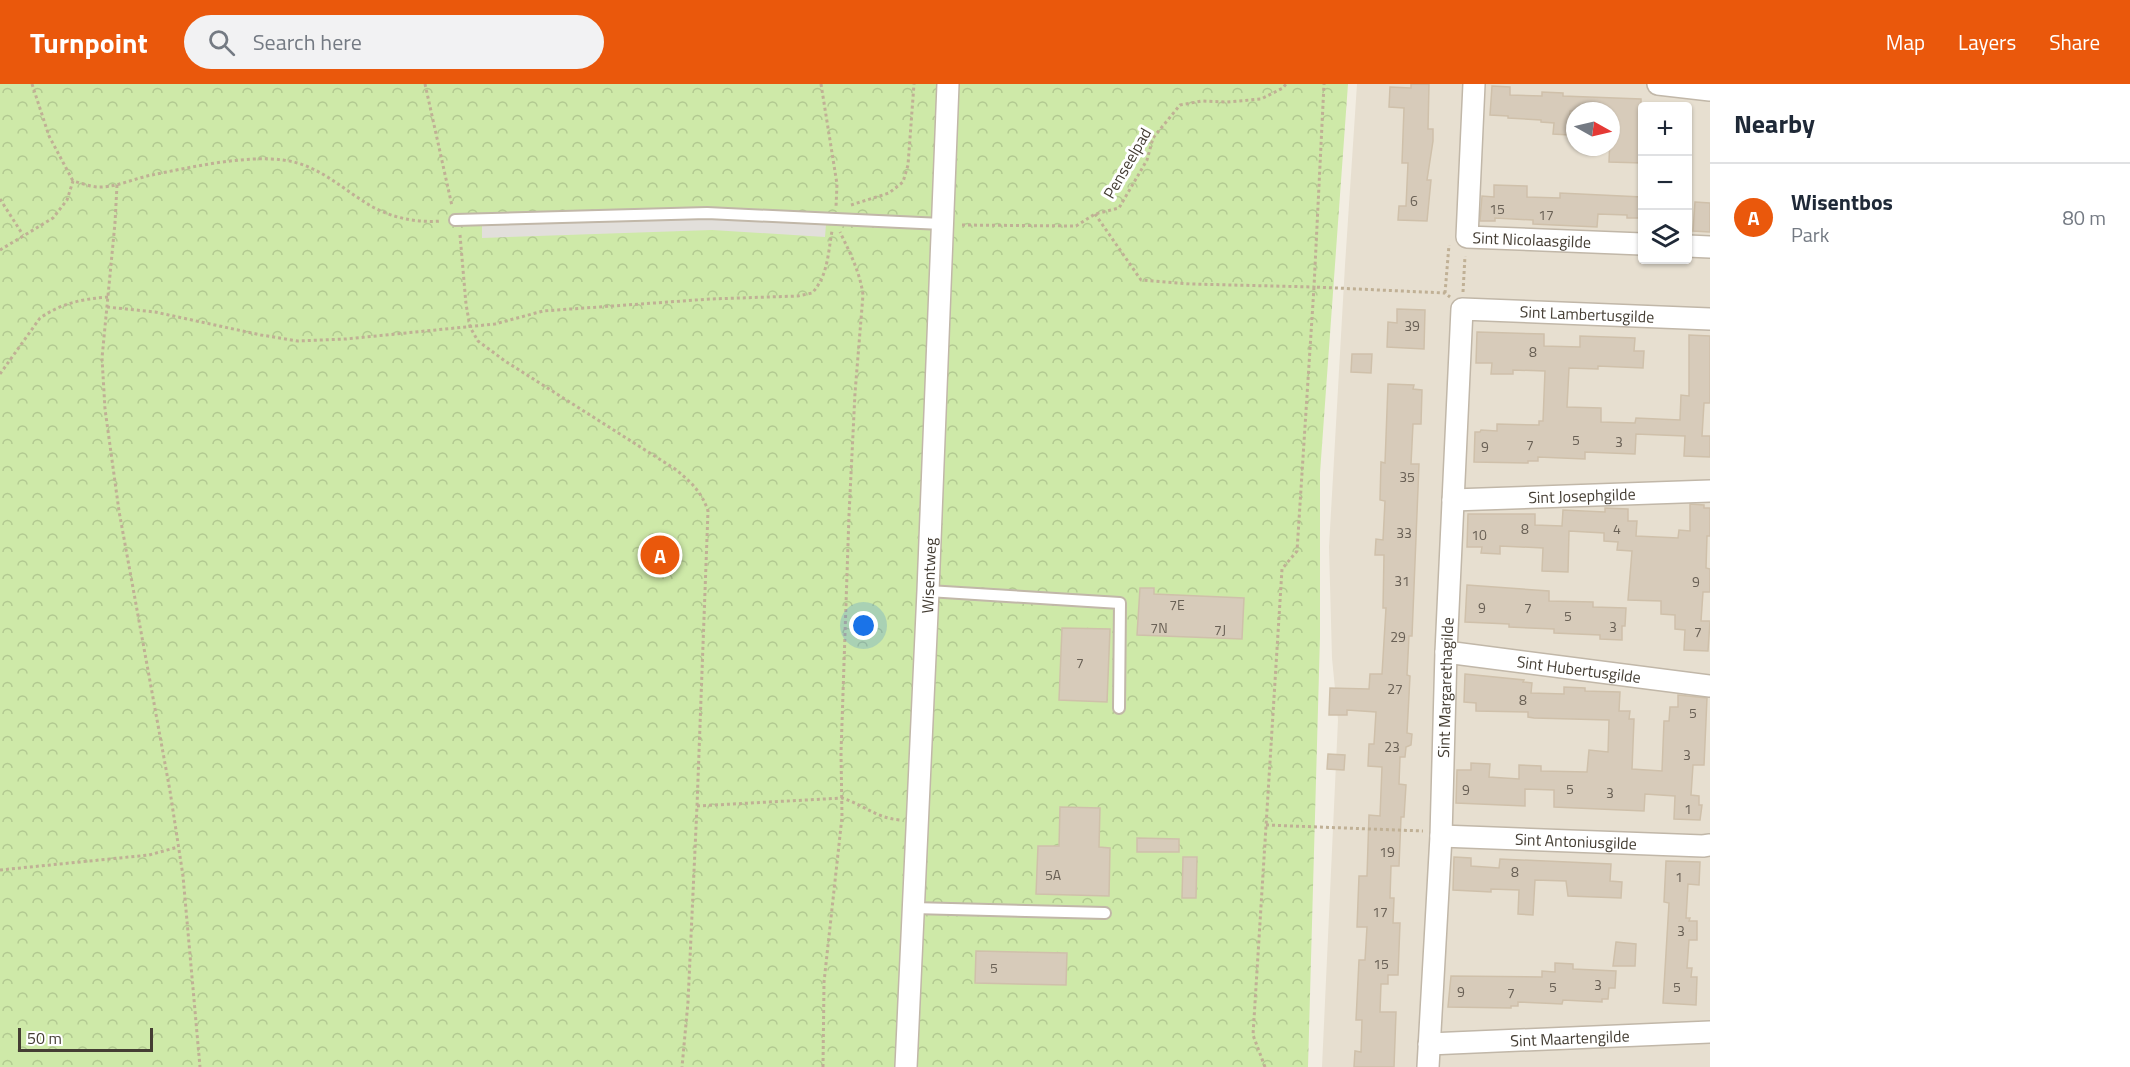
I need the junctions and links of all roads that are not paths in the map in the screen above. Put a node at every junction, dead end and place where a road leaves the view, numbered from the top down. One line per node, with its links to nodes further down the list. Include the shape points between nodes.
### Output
1 (948, 84): 6 (street, Wisentweg)
2 (1474, 84): 7 (street, Sint Nicolaasgilde, via 1467,237)
3 (1658, 84): 4 (street)
4 (1710, 90)
5 (455, 220): 6 (lane, via 707,213)
6 (942, 224): 14 (street, Wisentweg)
7 (1638, 244)
8 (1692, 246): 9 (street)
9 (1710, 247)
10 (1462, 309): 11 (street, Sint Lambertusgilde); 13 (street, Sint Margarethagilde)
11 (1710, 319)
12 (1710, 491): 13 (street, Sint Josephgilde)
13 (1453, 500): 15 (street, Sint Margarethagilde)
14 (928, 591): 17 (lane, via 1120,603); 20 (street, Wisentweg)
15 (1446, 652): 16 (street, Sint Hubertusgilde); 18 (street, Sint Margarethagilde)
16 (1710, 686)
17 (1119, 708)
18 (1441, 836): 19 (street, Sint Antoniusgilde); 23 (street, Sint Margarethagilde)
19 (1710, 845)
20 (913, 908): 21 (lane); 24 (street, Wisentweg)
21 (1105, 913)
22 (1710, 1032): 23 (street, Sint Maartengilde)
23 (1429, 1044): 25 (street, Sint Margarethagilde)
24 (906, 1067)
25 (1428, 1067)

